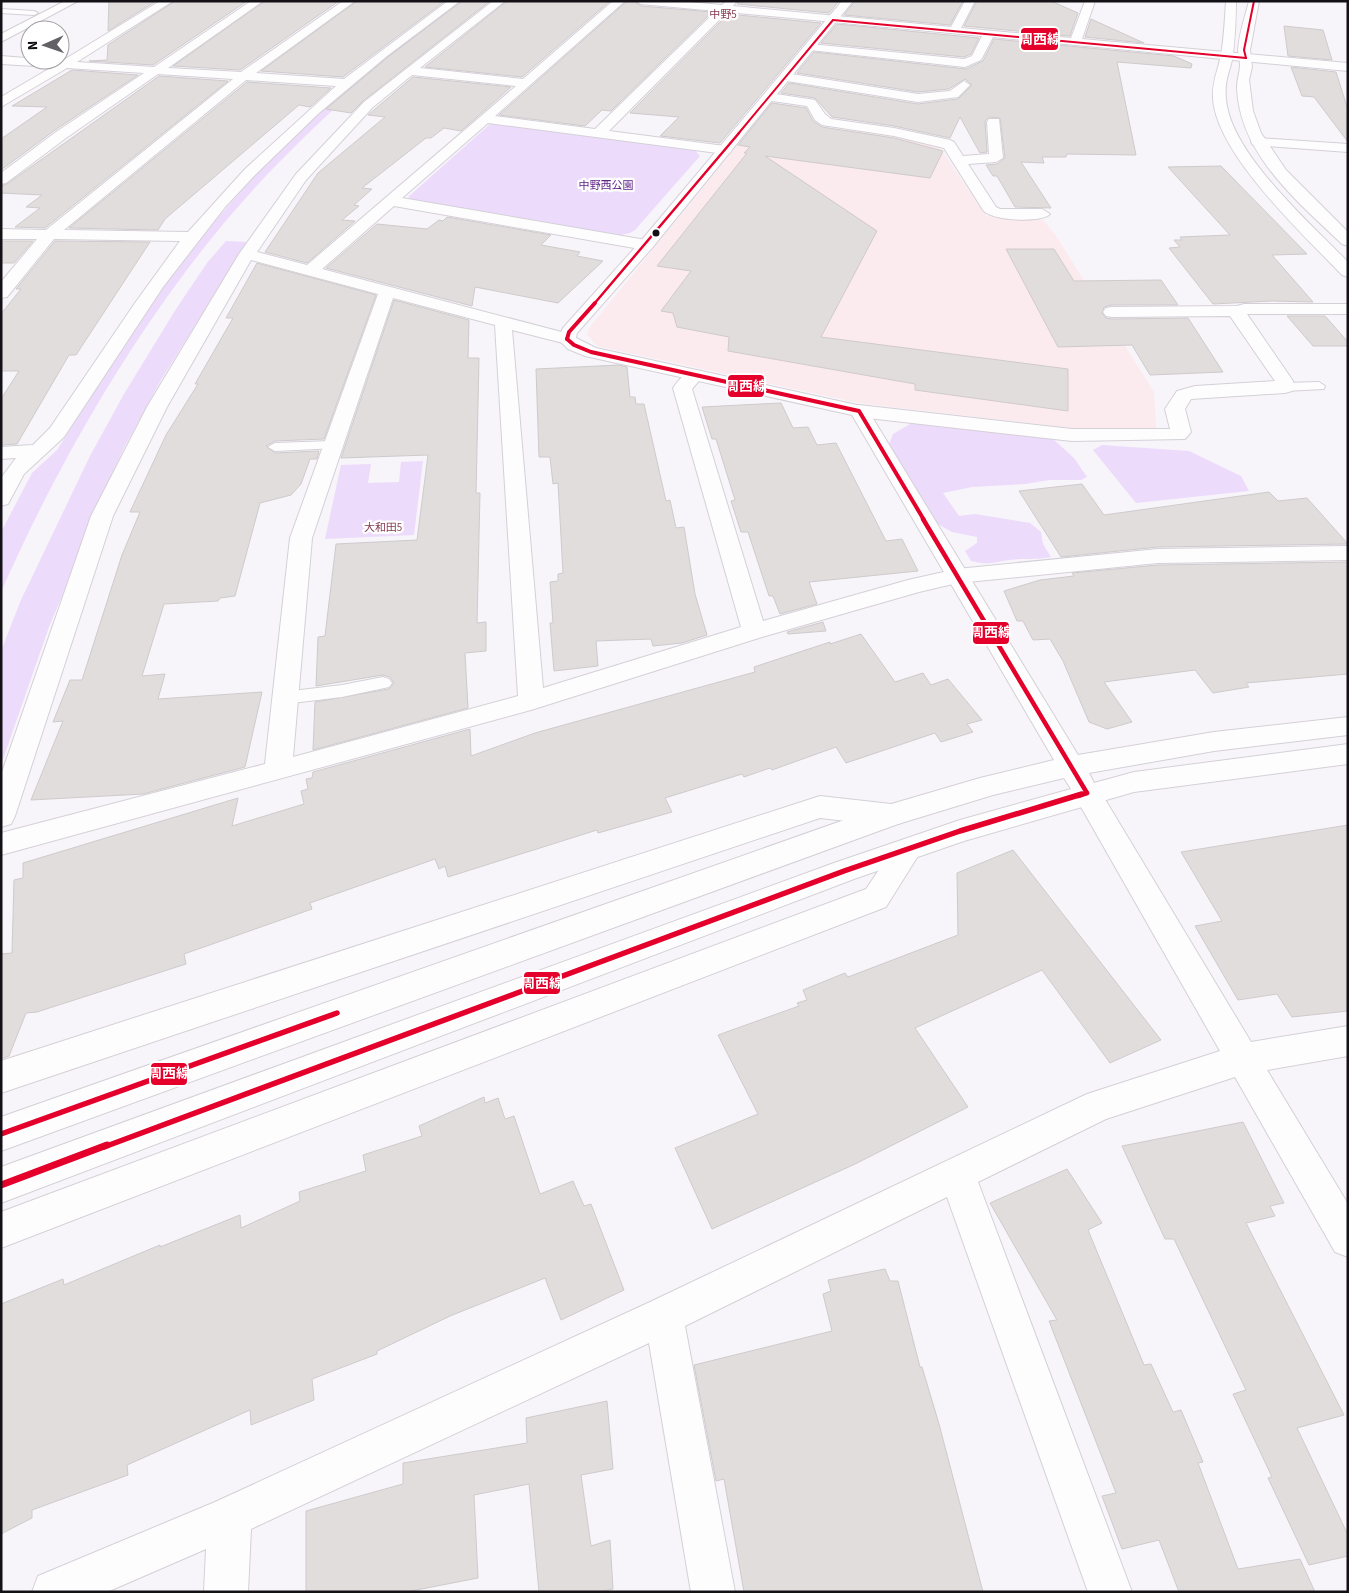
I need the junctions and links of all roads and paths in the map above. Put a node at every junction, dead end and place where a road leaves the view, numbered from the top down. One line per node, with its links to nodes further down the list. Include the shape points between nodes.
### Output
1 (73, 1): 20 (street)
2 (168, 1): 27 (street)
3 (258, 1): 31 (street)
4 (350, 1): 33 (street)
5 (454, 1): 35 (street)
6 (500, 1): 32 (street)
7 (620, 1): 36 (street)
8 (641, 1): 14 (street)
9 (848, 1): 17 (street)
10 (970, 1): 18 (street)
11 (1090, 1): 21 (street)
12 (1231, 1): 23 (street)
13 (1254, 1): 24 (street, via 1244,50)
14 (728, 5): 17 (street); 44 (street)
15 (1, 11): 16 (lane)
16 (34, 13)
17 (833, 20): 18 (street); 22 (street)
18 (954, 31): 19 (street)
19 (989, 34): 21 (street); 22 (street, via 977,58 965,63)
20 (1, 40)
21 (1075, 42): 23 (street)
22 (810, 48): 34 (street)
23 (1227, 57): 24 (street); 59 (street, via 1222,68 1220,102 1224,122 1232,137 1267,185)
24 (1246, 58): 29 (street); 45 (street, via 1243,104)
25 (1, 60): 26 (street)
26 (20, 61)
27 (70, 61)
28 (70, 64): 31 (street)
29 (1348, 67)
30 (55, 70): 40 (street)
31 (155, 70): 33 (street); 49 (street)
32 (409, 71): 36 (street); 57 (street, via 368,105 301,177)
33 (244, 76): 35 (street); 53 (street)
34 (785, 77): 38 (street); 39 (street)
35 (345, 83): 54 (street, via 256,166)
36 (527, 83): 41 (street)
37 (964, 85): 39 (street, via 954,94)
38 (769, 97): 43 (street, via 811,103 826,122); 47 (street)
39 (918, 98): 43 (street, via 920,100)
40 (1, 103)
41 (487, 119): 44 (street); 50 (street)
42 (994, 122): 48 (street, via 996,158)
43 (894, 132): 48 (street, via 945,143)
44 (599, 133): 47 (street)
45 (1258, 142): 46 (street); 55 (street, via 1291,185)
46 (1348, 148)
47 (725, 150): 56 (street)
48 (959, 161): 51 (street, via 990,210 996,214)
49 (1, 180)
50 (391, 201): 56 (street); 58 (street)
51 (1042, 214)
52 (1, 234): 53 (street)
53 (49, 235): 54 (street); 61 (street)
54 (192, 236): 73 (street, via 161,277 53,440)
55 (1348, 241)
56 (646, 245): 66 (street, via 569,332)
57 (247, 254): 58 (street); 87 (street, via 157,407 102,516)
58 (310, 271): 60 (street)
59 (1348, 272)
60 (387, 291): 65 (street); 71 (street)
61 (1, 293)
62 (1348, 309): 63 (street, via 1244,308)
63 (1239, 311): 64 (street); 69 (street, via 1238,316)
64 (1112, 312)
65 (503, 322): 66 (street); 81 (street)
66 (567, 339): 67 (street, via 591,352)
67 (695, 375): 70 (street); 78 (street, via 682,388)
68 (1319, 386): 69 (lane)
69 (1285, 387): 70 (street, via 1184,395 1175,409 1181,432 1170,436 1072,435)
70 (859, 411): 77 (street)
71 (332, 445): 72 (lane); 80 (street, via 301,538)
72 (275, 447)
73 (40, 450): 74 (street); 75 (street, via 18,467)
74 (1, 453)
75 (1, 500)
76 (1348, 553): 77 (street, via 1158,556)
77 (957, 576): 78 (street); 85 (street)
78 (754, 631): 81 (street)
79 (383, 683): 80 (lane)
80 (284, 698): 84 (street)
81 (531, 701): 84 (street)
82 (1348, 726): 85 (street, via 1174,747)
83 (1348, 754): 85 (street, via 1134,782)
84 (278, 771): 88 (street)
85 (1079, 781): 86 (street, via 993,785); 89 (street); 91 (street)
86 (891, 815): 92 (street, via 820,807); 93 (street)
87 (1, 816)
88 (1, 844)
89 (906, 851): 95 (street, via 844,871); 96 (street, via 876,898)
90 (1348, 1041): 91 (street)
91 (1243, 1059): 94 (street, via 1098,1105); 97 (street)
92 (1, 1077)
93 (1, 1134)
94 (957, 1175): 98 (street); 103 (street)
95 (1, 1185)
96 (1, 1230)
97 (1348, 1239)
98 (664, 1316): 99 (street); 102 (street)
99 (230, 1517): 100 (street); 101 (street)
100 (54, 1592)
101 (226, 1592)
102 (714, 1592)
103 (1110, 1592)

